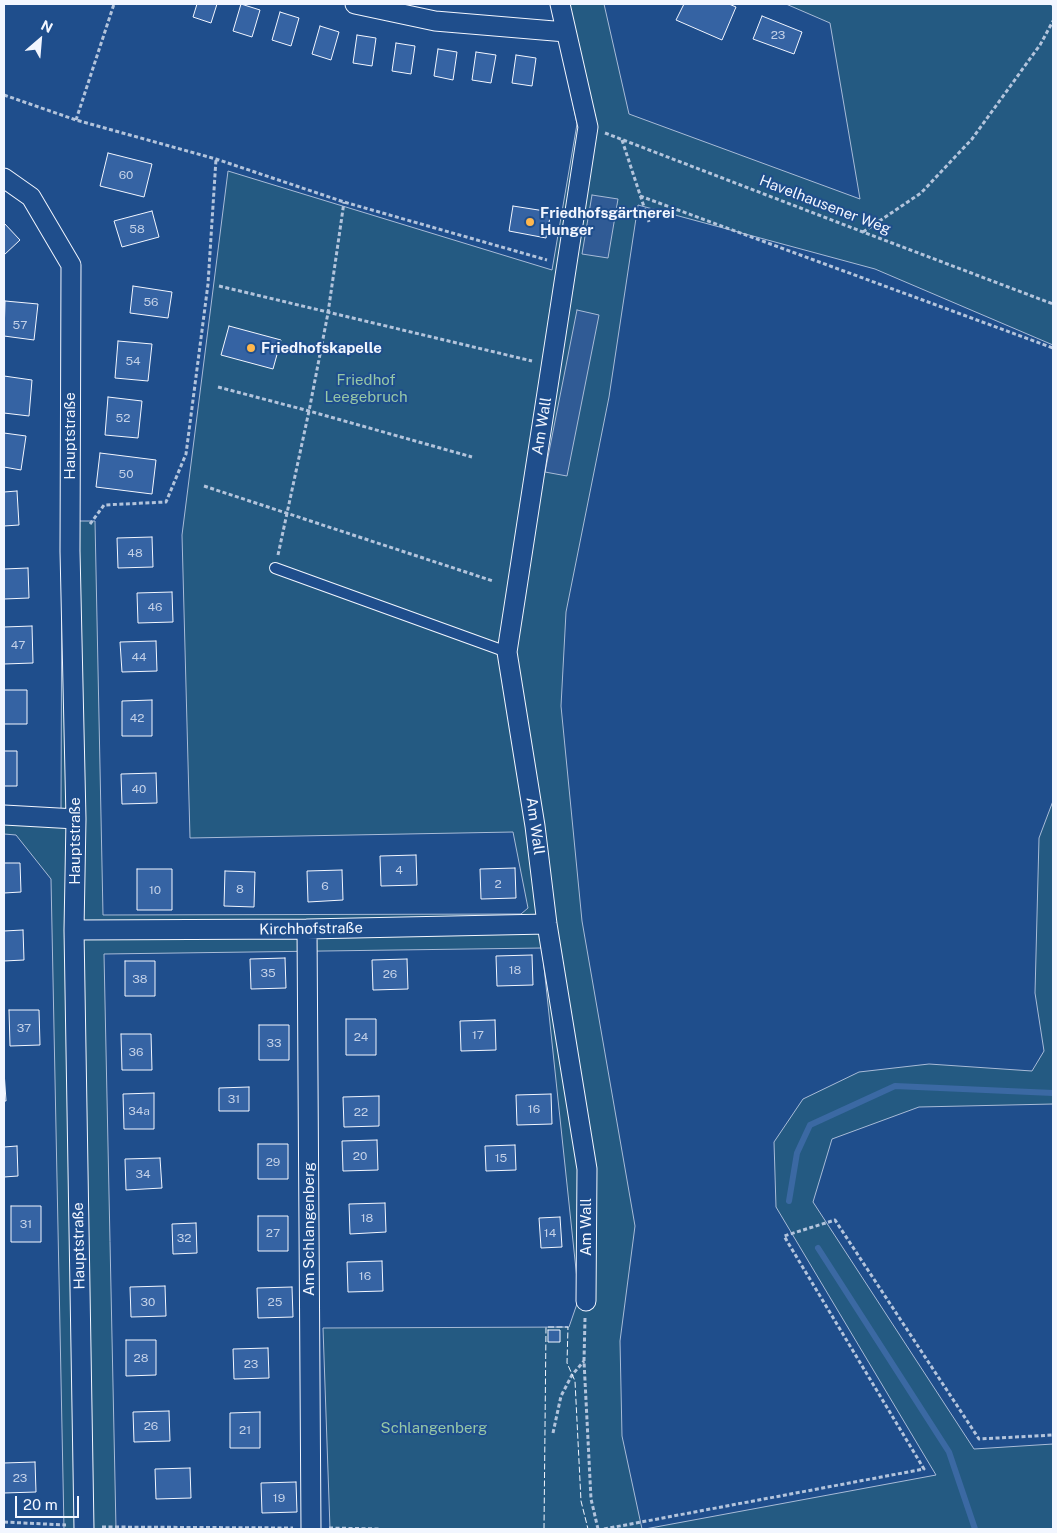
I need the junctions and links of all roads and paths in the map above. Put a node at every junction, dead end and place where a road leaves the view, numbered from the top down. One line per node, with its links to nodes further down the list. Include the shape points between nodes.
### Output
1 (114, 4): 7 (path)
2 (355, 4): 5 (street, via 435,21)
3 (560, 4): 5 (street)
4 (1053, 21): 15 (path, via 1040,45 972,139 921,193)
5 (566, 32): 8 (street)
6 (4, 95): 7 (path)
7 (76, 120): 10 (path)
8 (588, 127): 9 (path, Havelhausener Weg); 16 (street, Am Wall)
9 (622, 139): 12 (path); 15 (path, Havelhausener Weg)
10 (216, 159): 13 (path); 27 (path, via 208,284 186,454 166,502 104,506)
11 (4, 178): 27 (street, Hauptstraße, via 32,197 71,266)
12 (640, 196): 14 (path); 20 (path)
13 (344, 202): 16 (path); 19 (path)
14 (649, 222)
15 (863, 232): 18 (path, Havelhausener Weg)
16 (567, 266): 21 (street, Am Wall)
17 (219, 286): 19 (path)
18 (1053, 304)
19 (328, 313): 21 (path); 23 (path)
20 (1053, 348)
21 (552, 366): 30 (street, Am Wall)
22 (218, 388): 23 (path)
23 (309, 411): 24 (path); 26 (path)
24 (472, 457)
25 (204, 486): 26 (path)
26 (287, 513): 28 (path); 29 (path)
27 (70, 551): 32 (street, Hauptstraße)
28 (275, 568): 30 (lane)
29 (493, 580)
30 (507, 652): 33 (street, Am Wall)
31 (4, 815): 32 (street)
32 (76, 819): 35 (street, Hauptstraße)
33 (547, 924): 34 (street, Kirchhofstraße); 36 (street, Am Wall, via 587,1169)
34 (307, 929): 35 (street, Kirchhofstraße); 42 (street, Am Schlangenberg)
35 (74, 930): 41 (street, Hauptstraße)
36 (586, 1301): 37 (path)
37 (584, 1361): 38 (path, via 561,1396); 44 (path, via 590,1499)
38 (553, 1433)
39 (1053, 1435): 45 (path, via 979,1439 834,1220 784,1236 924,1469)
40 (4, 1522): 41 (path)
41 (84, 1528): 42 (path)
42 (311, 1528): 43 (path)
43 (380, 1529)
44 (598, 1529)
45 (604, 1529)

